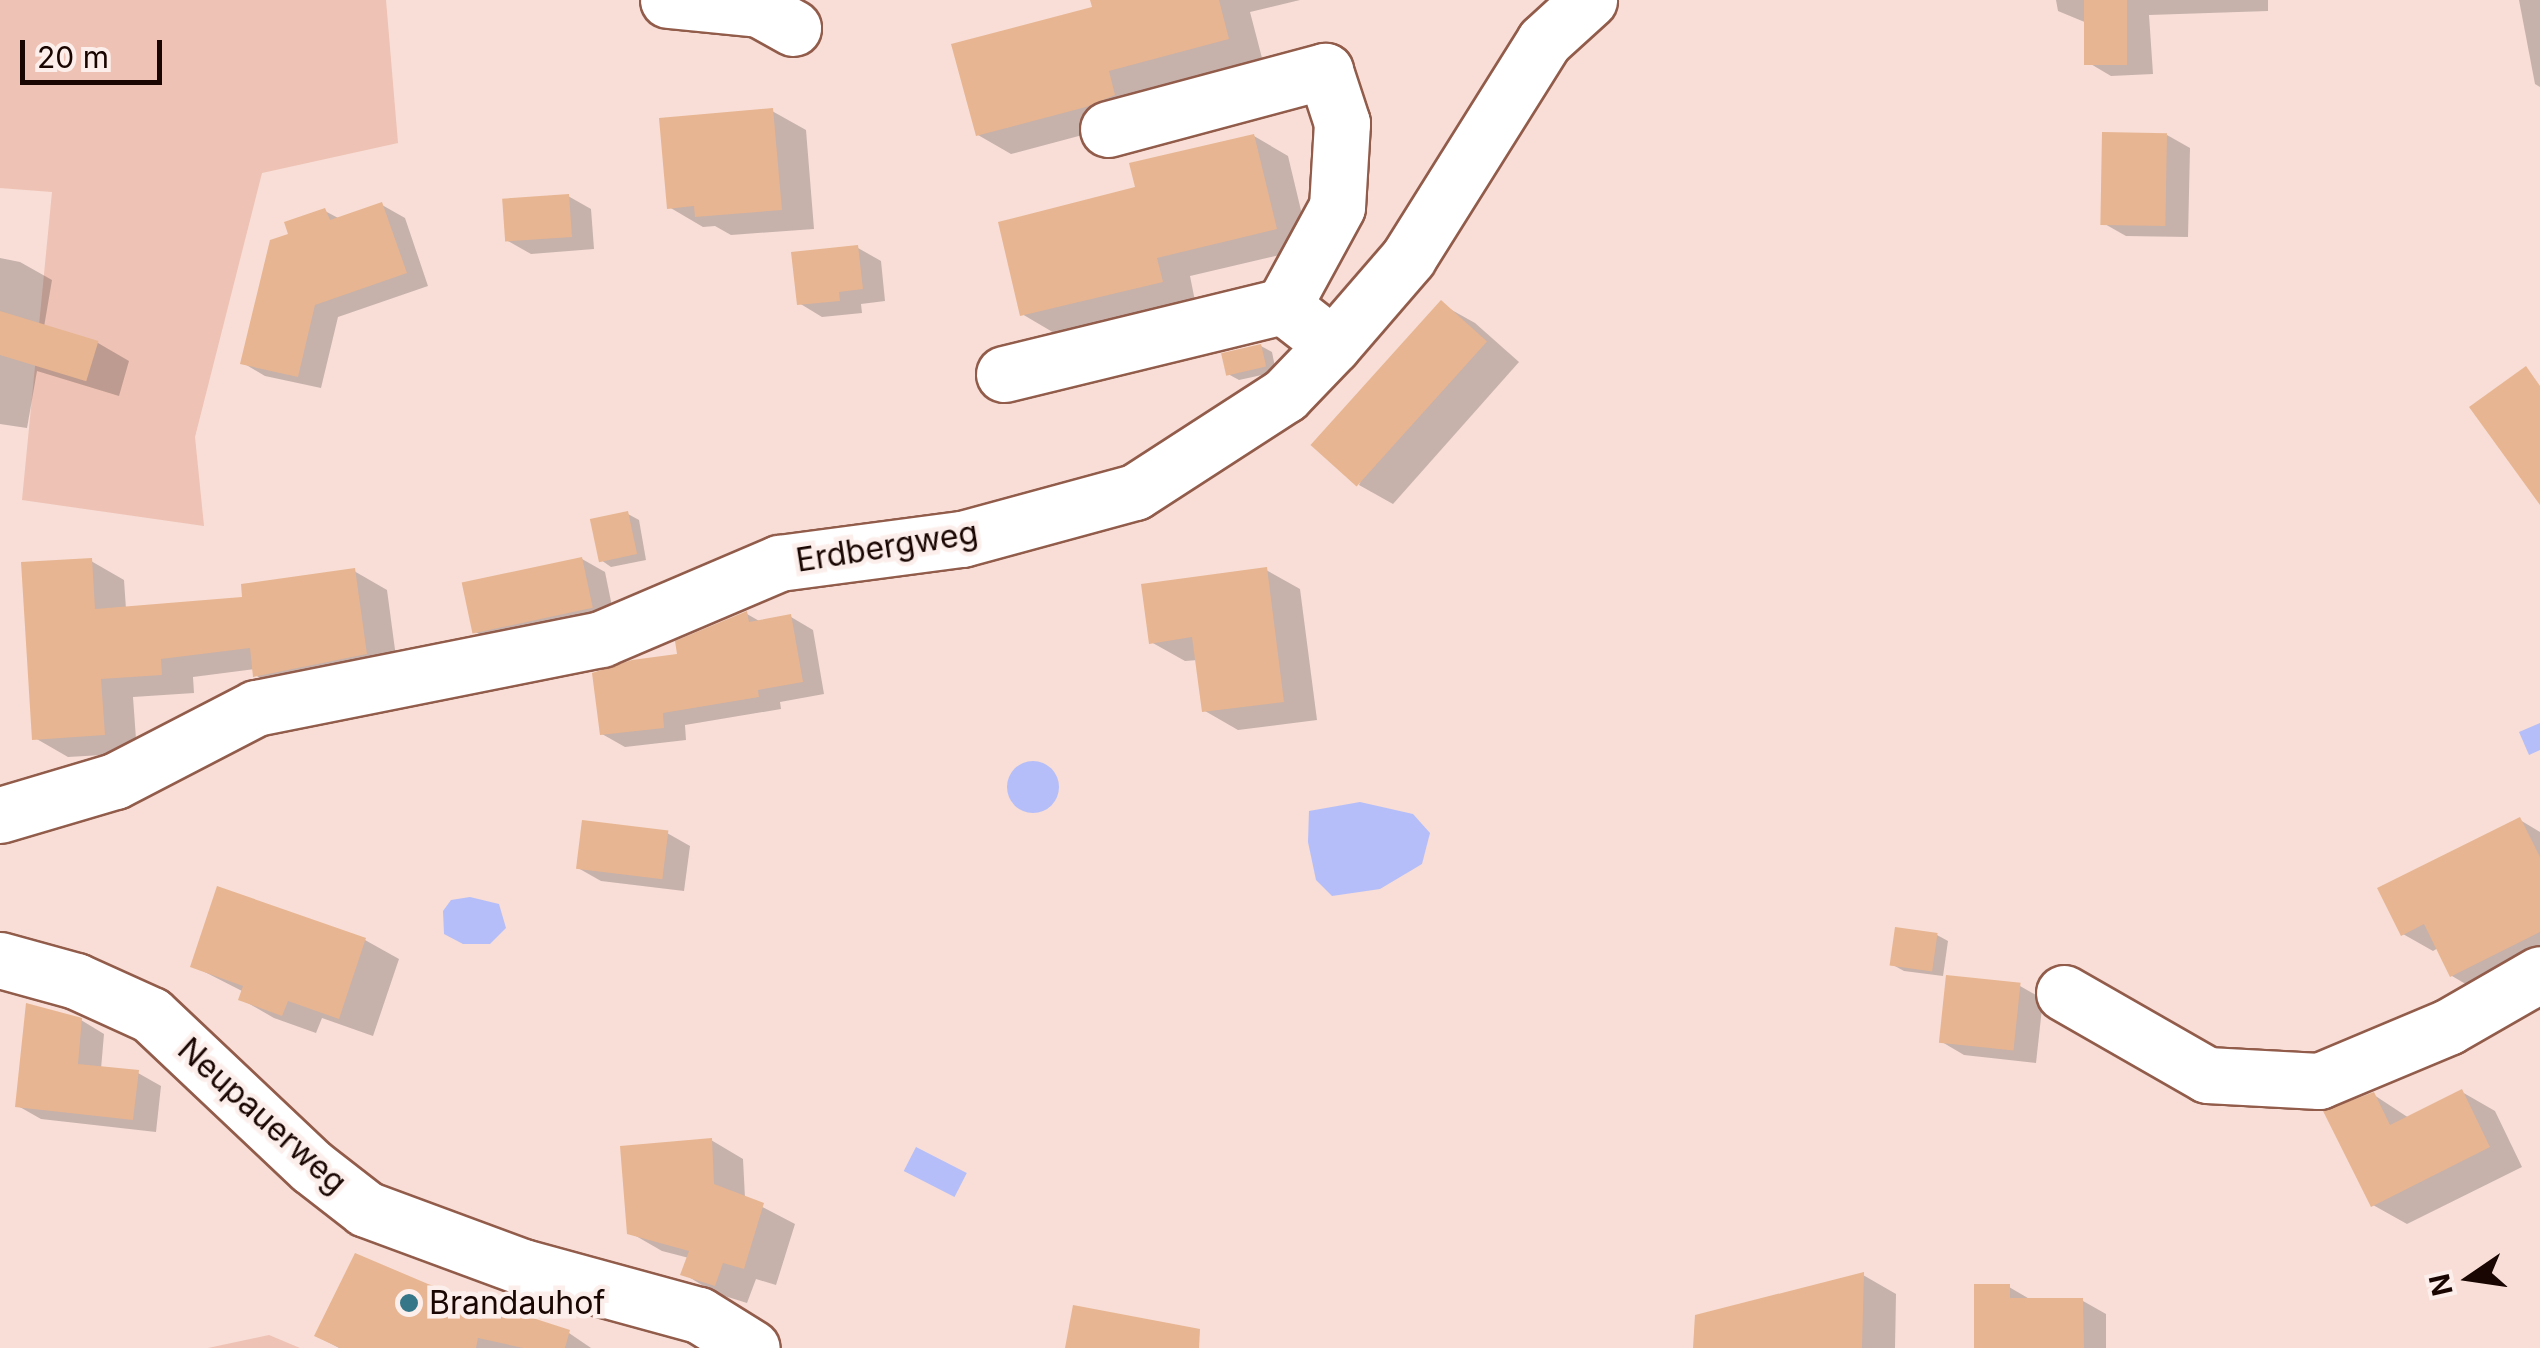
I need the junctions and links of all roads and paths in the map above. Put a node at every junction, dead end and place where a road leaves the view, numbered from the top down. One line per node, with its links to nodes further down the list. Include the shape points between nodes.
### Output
1 (668, 0): 3 (street, via 759,10)
2 (1588, 0): 6 (street, Erdbergweg, via 1544,41 1408,258)
3 (793, 28)
4 (1108, 129): 5 (street, via 1325,72 1342,123 1336,207)
5 (1284, 306): 6 (street); 7 (street)
6 (1332, 346): 8 (street, Erdbergweg, via 1285,396 1135,492 962,540 779,563 602,639 256,708 116,781)
7 (1004, 374)
8 (0, 815)
9 (0, 960): 12 (street, Neupauerweg, via 76,981 152,1014 366,1209 522,1267 698,1315)
10 (2540, 974): 11 (street, via 2448,1028 2319,1081 2208,1075)
11 (2064, 994)
12 (752, 1348)

